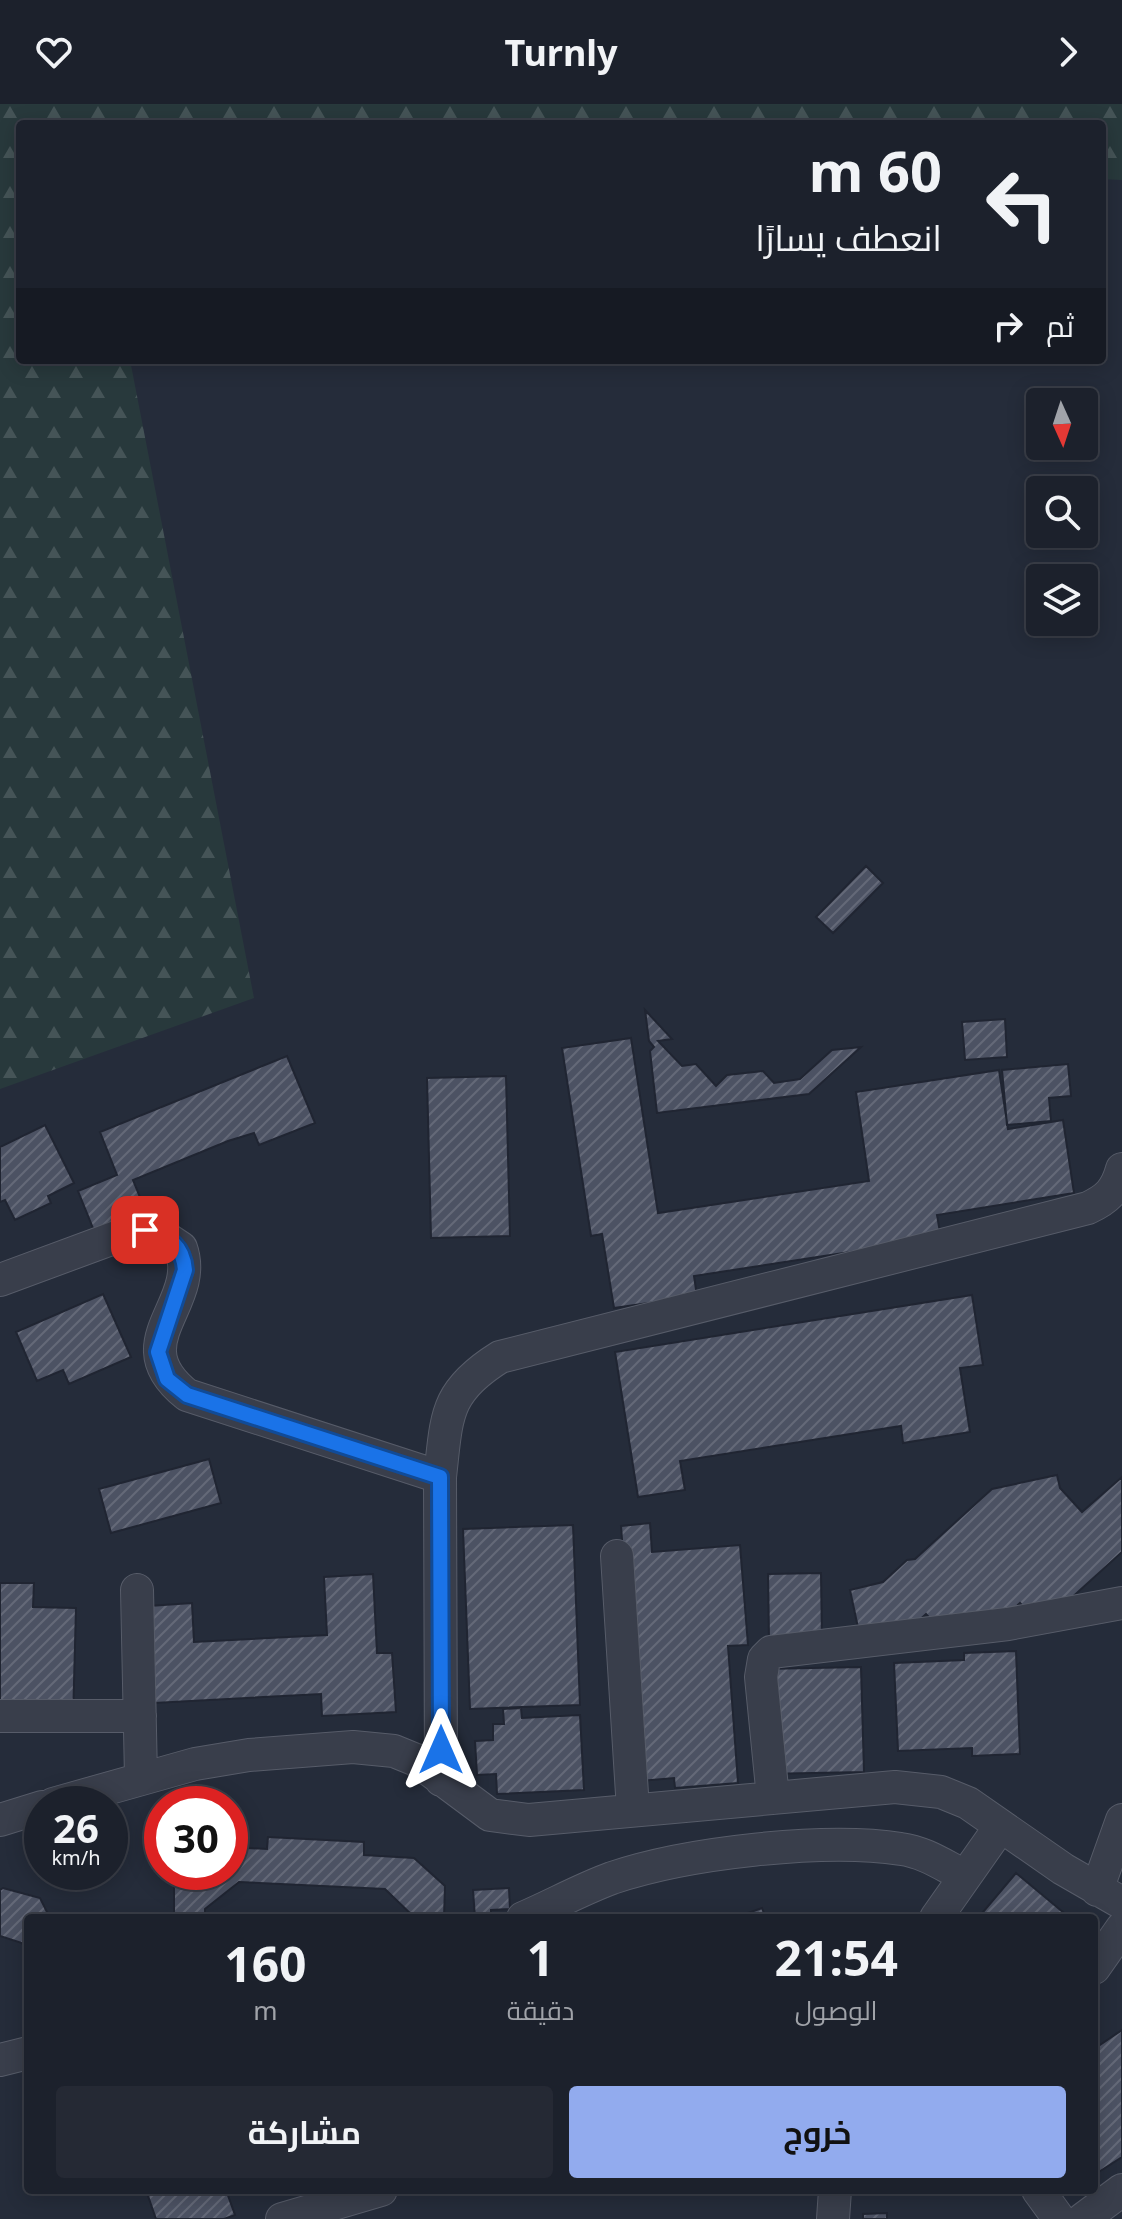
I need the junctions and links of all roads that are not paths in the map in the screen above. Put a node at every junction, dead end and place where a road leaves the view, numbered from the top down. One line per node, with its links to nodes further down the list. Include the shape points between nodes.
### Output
1 (1122, 1169): 3 (street, via 1117,1187 1088,1208 500,1357 457,1391)
2 (0, 1280): 3 (street, via 130,1232 157,1232 181,1248 185,1270 158,1352 167,1379 187,1395)
3 (440, 1477): 10 (street)
4 (617, 1556): 13 (street)
5 (137, 1590): 8 (street)
6 (1122, 1603): 12 (street, via 1008,1624 771,1652 761,1677)
7 (0, 1716): 8 (street)
8 (140, 1716): 9 (street)
9 (141, 1777): 10 (street, via 249,1755 353,1747 405,1756); 11 (street)
10 (441, 1780): 13 (street, via 490,1815 529,1820)
11 (112, 1786)
12 (773, 1798): 13 (street); 17 (street, via 923,1788 968,1803)
13 (633, 1810)
14 (24, 1813): 15 (street)
15 (0, 1820)
16 (1122, 1820): 19 (street)
17 (1000, 1827): 18 (street); 19 (street)
18 (963, 1875): 20 (street, via 902,1849 806,1847 652,1867 611,1878); 21 (street)
19 (1110, 1896)
20 (532, 1914)
21 (939, 1914)
22 (1122, 1928): 23 (street)
23 (1098, 1962)
24 (24, 2054): 25 (street)
25 (0, 2060)
26 (1122, 2190): 31 (street)
27 (367, 2194): 29 (street)
28 (1041, 2194): 30 (street)
29 (282, 2219)
30 (1059, 2219)
31 (1083, 2219)

